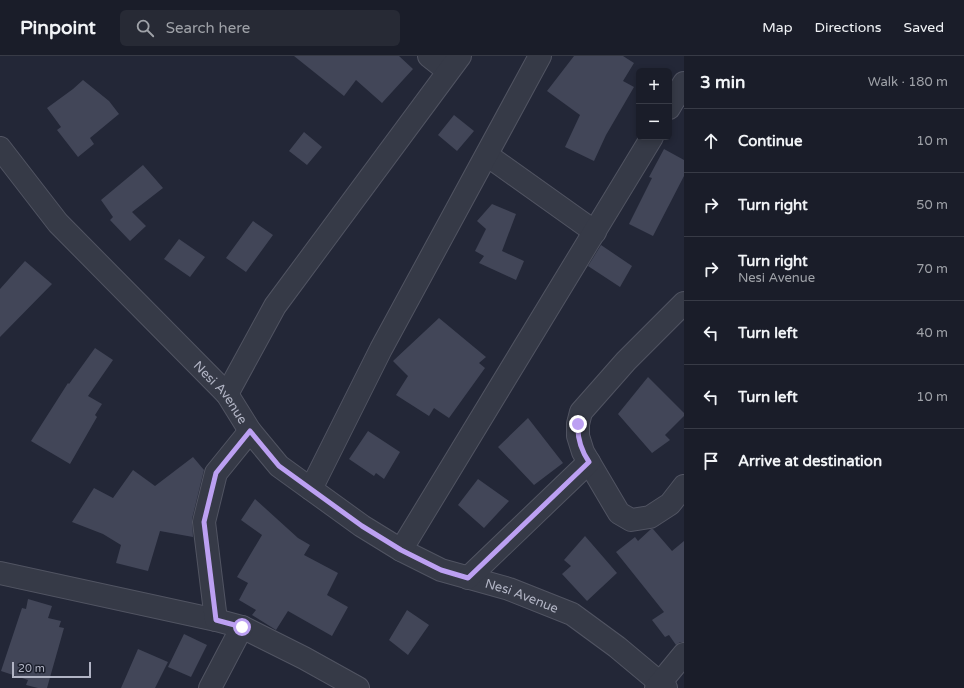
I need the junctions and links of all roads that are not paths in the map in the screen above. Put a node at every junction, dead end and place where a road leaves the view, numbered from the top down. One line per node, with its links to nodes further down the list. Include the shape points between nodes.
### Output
1 (429, 56): 3 (street)
2 (540, 56): 8 (street)
3 (454, 64): 11 (street, via 275,306)
4 (684, 83): 5 (street)
5 (671, 104)
6 (650, 140): 9 (street)
7 (0, 148): 11 (street, Nesi Avenue, via 58,223)
8 (487, 155): 9 (street); 15 (street, via 381,349)
9 (595, 232): 16 (street)
10 (684, 303): 13 (street, via 626,361 581,412 578,436)
11 (227, 394): 12 (street, Nesi Avenue)
12 (250, 431): 15 (street, Nesi Avenue, via 279,466); 19 (street, via 216,473 204,522)
13 (589, 462): 14 (street, via 620,513 631,520 650,517 670,504); 18 (street)
14 (684, 486)
15 (311, 489): 16 (street, Nesi Avenue, via 362,526)
16 (401, 550): 18 (street, Nesi Avenue, via 441,570)
17 (0, 573): 19 (street)
18 (468, 578): 22 (street, Nesi Avenue, via 509,589 572,614 617,647)
19 (216, 620): 20 (street)
20 (242, 627): 23 (street); 24 (street)
21 (684, 654): 22 (street)
22 (661, 686)
23 (210, 688)
24 (358, 688)

